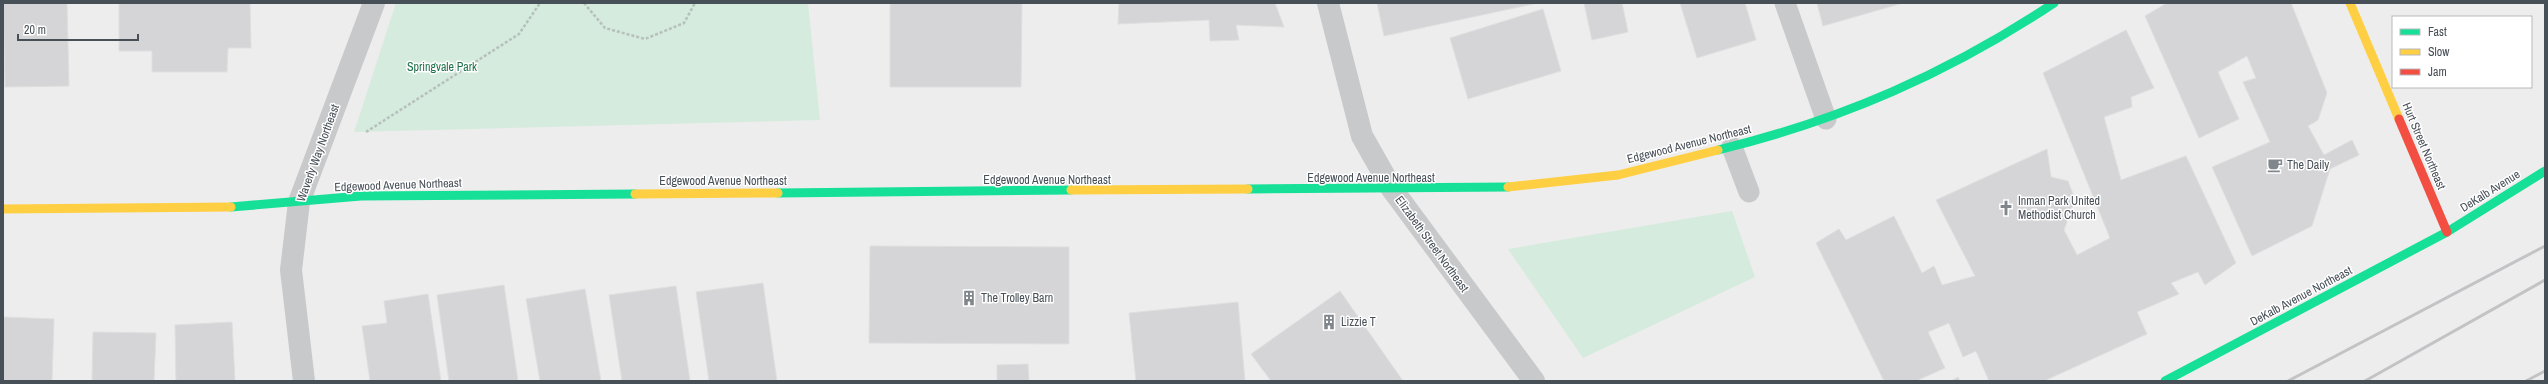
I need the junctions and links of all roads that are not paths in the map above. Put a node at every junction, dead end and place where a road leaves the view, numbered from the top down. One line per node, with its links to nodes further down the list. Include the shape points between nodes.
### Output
1 (374, 3): 11 (street, Waverly Way Northeast)
2 (1328, 3): 9 (street, Elizabeth Street Northeast, via 1362,136)
3 (1785, 3): 6 (lane)
4 (2054, 3): 6 (main road, Edgewood Avenue Northeast, via 2012,31 1928,77)
5 (2350, 3): 13 (main road, Hurt Street Northeast)
6 (1826, 118): 7 (main road, Edgewood Avenue Northeast)
7 (1732, 146): 9 (main road, Edgewood Avenue Northeast, via 1618,175 1504,187); 10 (lane)
8 (2545, 171): 13 (main road, DeKalb Avenue)
9 (1392, 189): 11 (main road, Edgewood Avenue Northeast, via 369,196); 15 (street, Elizabeth Street Northeast)
10 (1749, 192)
11 (299, 202): 12 (main road, Edgewood Avenue Northeast, via 244,207); 14 (street, Waverly Way Northeast, via 291,270)
12 (3, 209)
13 (2447, 232): 16 (main road, DeKalb Avenue Northeast)
14 (304, 381)
15 (1534, 381)
16 (2165, 381)

